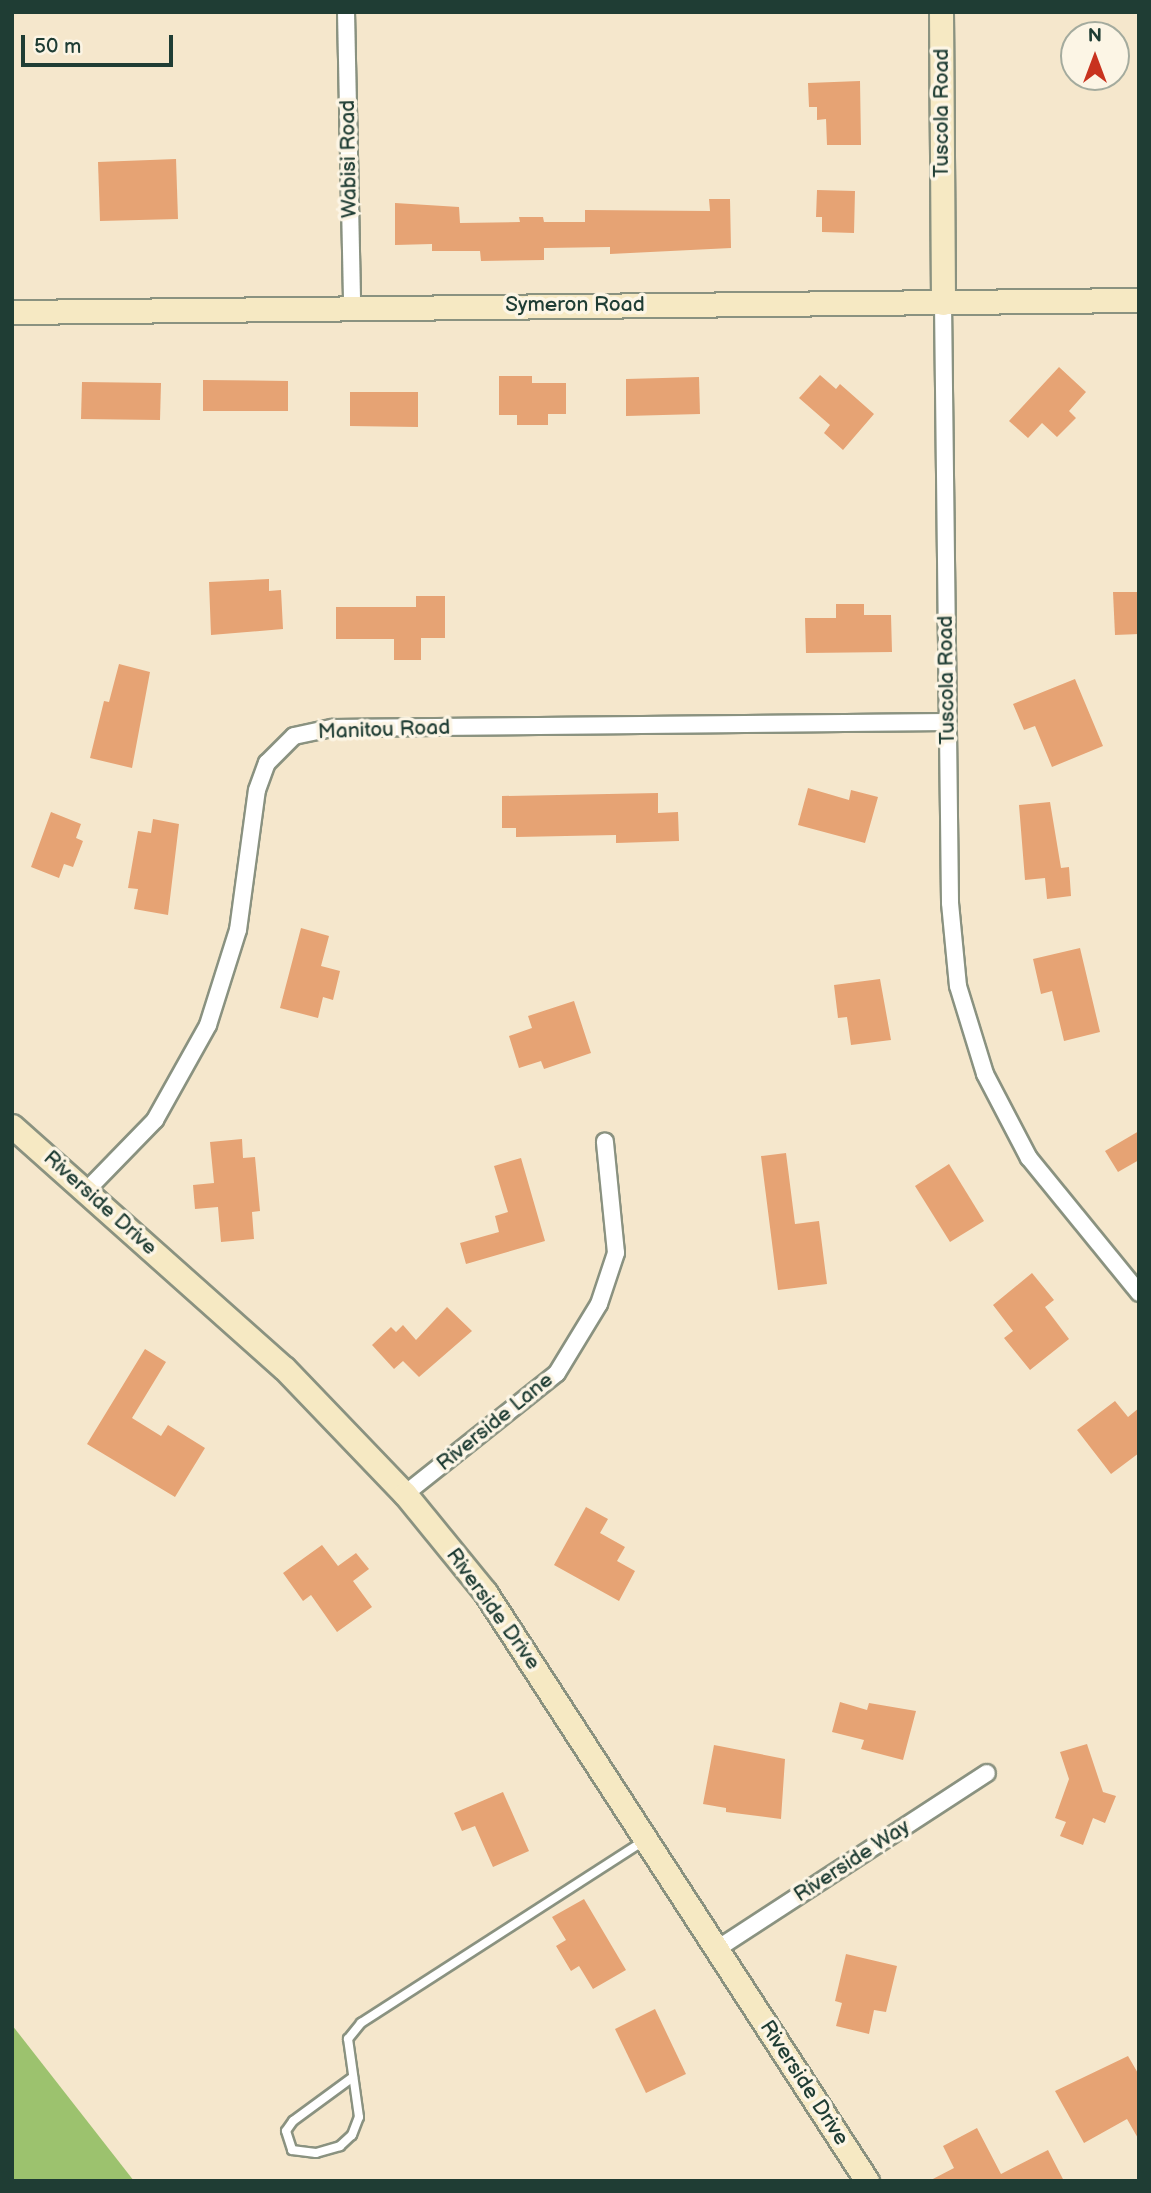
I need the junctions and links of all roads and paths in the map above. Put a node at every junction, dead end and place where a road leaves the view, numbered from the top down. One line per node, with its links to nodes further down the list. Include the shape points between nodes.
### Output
1 (346, 12): 5 (street, Wabisi Road)
2 (942, 12): 4 (street, Tuscola Road)
3 (1139, 300): 4 (street, Symeron Road)
4 (943, 303): 5 (street, Symeron Road); 7 (street, Tuscola Road)
5 (352, 306): 6 (street, Symeron Road)
6 (12, 312)
7 (947, 722): 10 (street, Manitou Road, via 333,728 294,736 267,763 257,790 238,930 208,1025 155,1120); 11 (street, Tuscola Road, via 950,903 958,986 985,1074 1029,1158)
8 (12, 1126): 10 (street, Riverside Drive)
9 (606, 1142): 12 (street, Riverside Lane, via 616,1252 599,1304 557,1373)
10 (87, 1191): 12 (street, Riverside Drive, via 284,1368)
11 (1139, 1293)
12 (405, 1494): 14 (street, Riverside Drive, via 485,1592)
13 (987, 1773): 15 (street, Riverside Way)
14 (648, 1838): 15 (street, Riverside Drive); 16 (lane, via 361,2023 348,2039)
15 (718, 1949): 17 (street, Riverside Drive)
16 (353, 2077): 16 (lane, via 359,2117 352,2135 340,2146 316,2153 292,2150 286,2132 293,2121)
17 (867, 2181)

